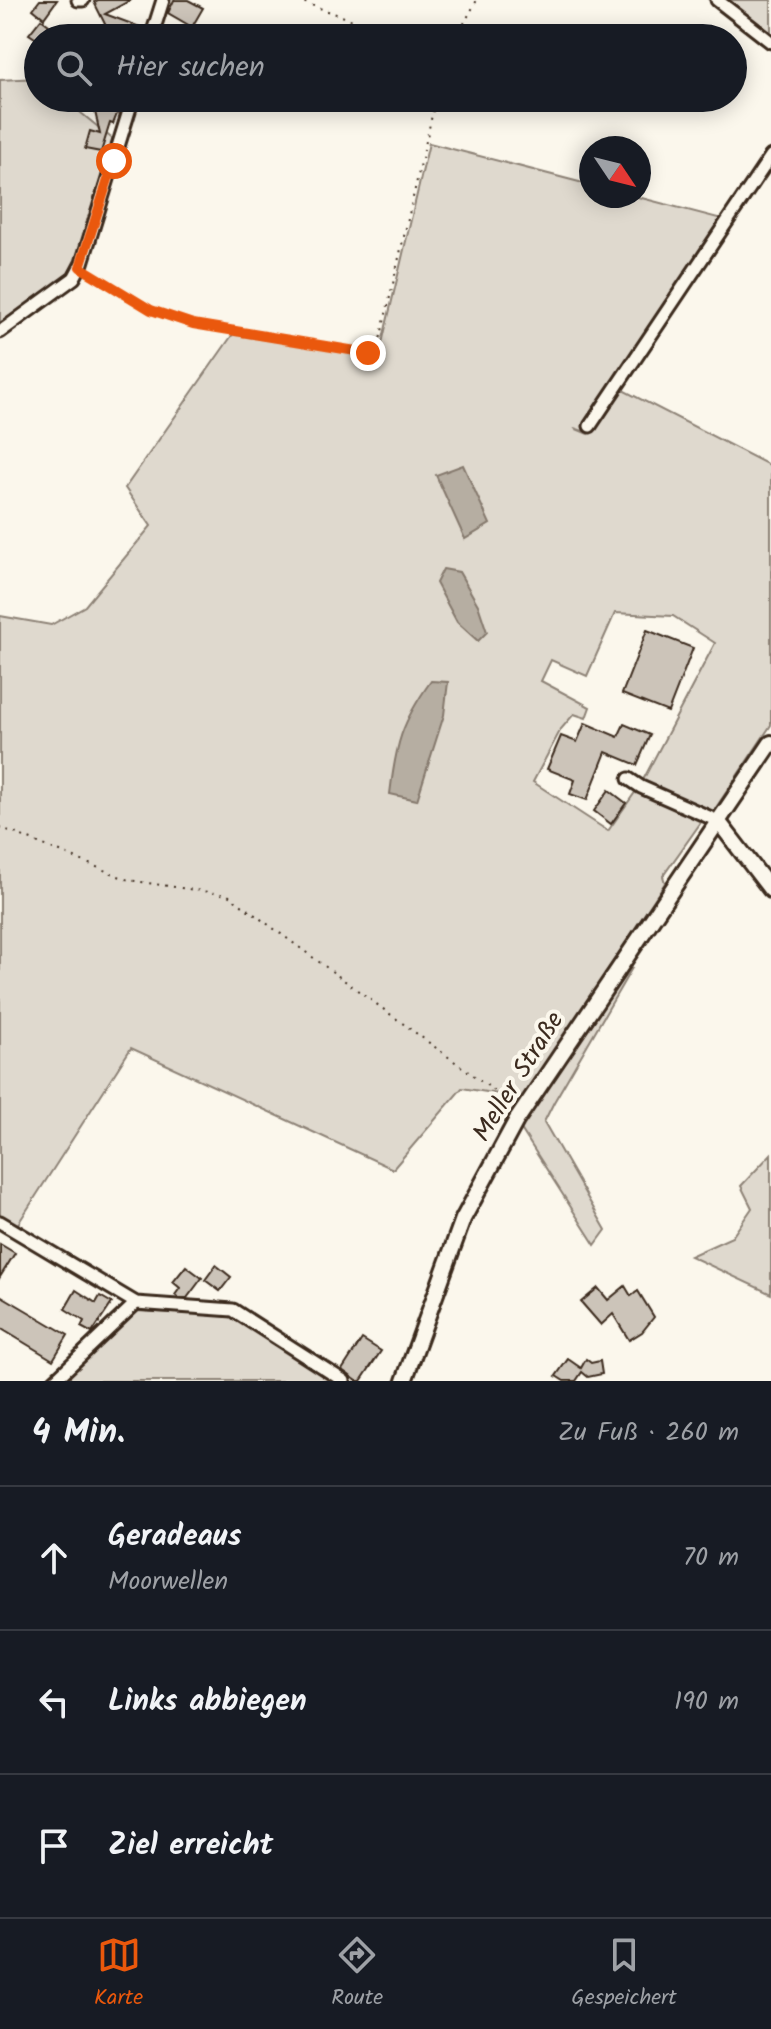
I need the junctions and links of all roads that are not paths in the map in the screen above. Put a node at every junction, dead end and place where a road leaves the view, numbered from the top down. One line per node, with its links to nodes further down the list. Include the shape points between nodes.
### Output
1 (163, 0): 3 (street)
2 (717, 0): 4 (street)
3 (155, 24)
4 (771, 42)
5 (129, 112): 7 (street, via 74,278)
6 (771, 156): 8 (street)
7 (0, 332)
8 (590, 426)
9 (771, 743): 11 (main road, Meller Straße)
10 (629, 779): 11 (street)
11 (718, 821): 12 (main road); 17 (main road, Meller Straße, via 522,1112 463,1219)
12 (771, 890)
13 (0, 1222): 14 (street)
14 (136, 1303): 15 (street); 16 (street, via 233,1310)
15 (54, 1381)
16 (344, 1381)
17 (404, 1381)

